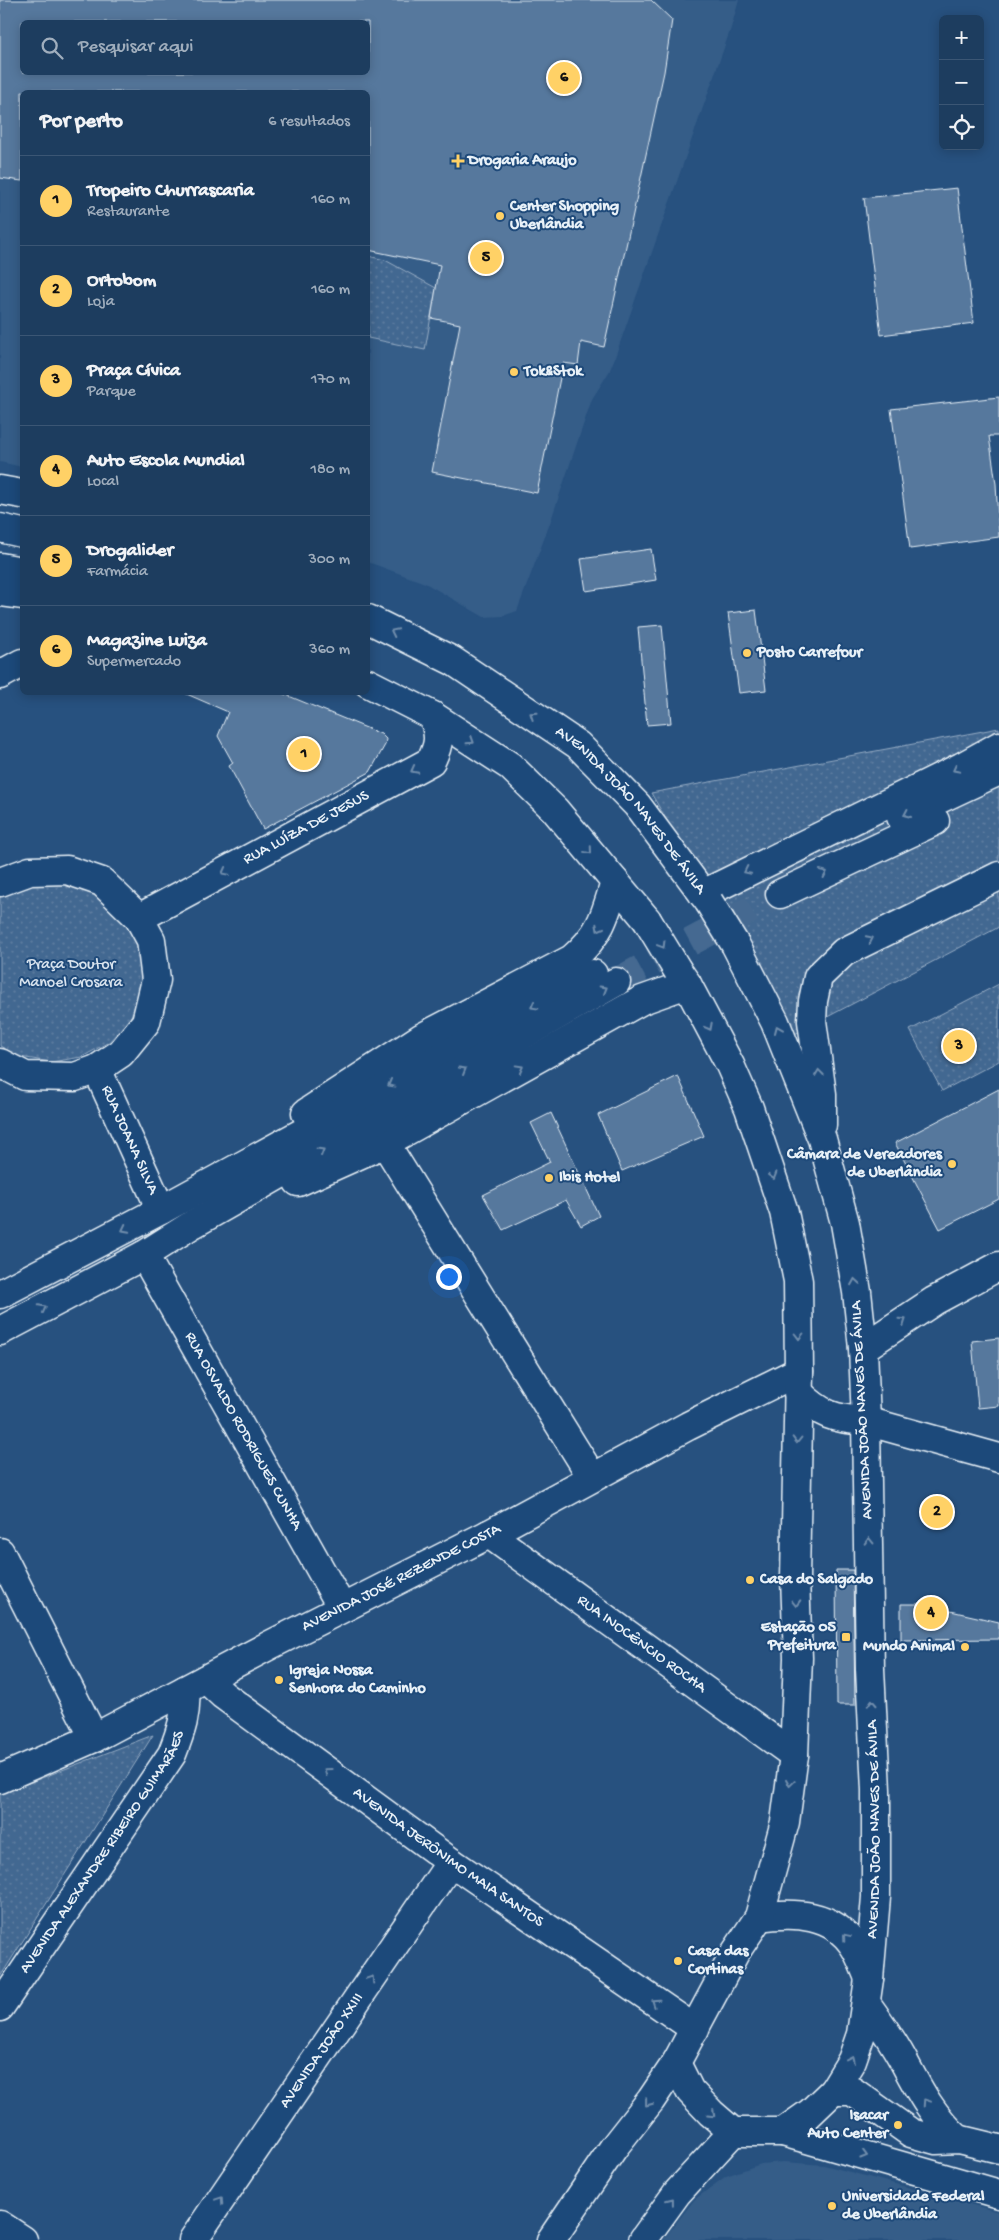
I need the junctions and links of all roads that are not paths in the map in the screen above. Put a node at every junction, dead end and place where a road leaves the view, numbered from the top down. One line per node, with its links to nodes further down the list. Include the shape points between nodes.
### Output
1 (0, 490): 2 (main road)
2 (20, 494)
3 (0, 528): 4 (main road)
4 (20, 533)
5 (0, 567): 6 (main road)
6 (20, 572)
7 (0, 592): 8 (main road)
8 (20, 596)
9 (370, 620): 20 (main road, AVENIDA JOÃO NAVES DE ÁVILA, one-way to 9, via 637,805 578,745 453,661)
10 (20, 664): 11 (main road)
11 (0, 676)
12 (370, 684): 13 (main road)
13 (433, 716): 19 (main road, one-way to 19, via 510,766 556,810); 21 (main road, RUA LUÍZA DE JESUS, one-way to 21, via 438,729 438,746 431,762)
14 (999, 746): 20 (main road, one-way to 20)
15 (999, 771): 16 (main road, one-way to 16, via 776,886)
16 (999, 790)
17 (999, 876): 25 (main road, one-way to 17, via 822,1094 812,1021 818,977 844,952)
18 (0, 882): 21 (main road, via 30,871 67,870 102,882)
19 (615, 882): 22 (main road, one-way to 22, bridge, via 647,920); 27 (main road, one-way to 27, via 600,927 590,944 572,959 421,1038)
20 (706, 898): 25 (main road, AVENIDA JOÃO NAVES DE ÁVILA, one-way to 20, bridge, via 775,1022 735,944)
21 (139, 918): 24 (main road, via 151,940 156,980 146,1022 121,1053)
22 (682, 977): 26 (main road, one-way to 22); 35 (main road, one-way to 35, via 730,1065 749,1108 784,1212 798,1281)
23 (0, 1063): 24 (main road, via 25,1076 75,1077)
24 (97, 1069): 28 (main road, RUA JOANA SILVA)
25 (822, 1139): 34 (main road, AVENIDA JOÃO NAVES DE ÁVILA, one-way to 25, via 845,1224)
26 (385, 1143): 29 (main road, via 247,1204); 38 (main road)
27 (188, 1194): 28 (main road); 29 (main road, one-way to 27, via 611,974)
28 (161, 1210): 32 (main road, one-way to 32)
29 (193, 1224): 30 (main road)
30 (144, 1255): 33 (main road, one-way to 30); 41 (main road, RUA OSVALDO RODRIGUES CUNHA)
31 (999, 1266): 34 (main road, one-way to 31, via 934,1301)
32 (0, 1294)
33 (0, 1331)
34 (863, 1348): 36 (main road, AVENIDA JOÃO NAVES DE ÁVILA)
35 (799, 1382): 36 (main road, via 814,1408 828,1416); 38 (main road, AVENIDA JOSÉ REZENDE COSTA, via 688,1426); 44 (main road, one-way to 44, via 795,1568 798,1658)
36 (866, 1421): 37 (main road); 48 (main road, AVENIDA JOÃO NAVES DE ÁVILA, one-way to 36, via 876,1897 876,1790 870,1669)
37 (999, 1458)
38 (592, 1477): 39 (main road, AVENIDA JOSÉ REZENDE COSTA)
39 (489, 1534): 41 (main road, AVENIDA JOSÉ REZENDE COSTA); 44 (main road, RUA INOCÊNCIO ROCHA)
40 (0, 1552): 43 (main road)
41 (342, 1608): 42 (main road, AVENIDA JOSÉ REZENDE COSTA)
42 (195, 1684): 43 (main road, AVENIDA JOSÉ REZENDE COSTA); 46 (main road, AVENIDA JERÔNIMO MAIA SANTOS, one-way to 42, via 223,1695); 49 (main road, AVENIDA ALEXANDRE RIBEIRO GUIMARÃES, via 172,1754)
43 (94, 1738): 45 (main road, AVENIDA JOSÉ REZENDE COSTA)
44 (794, 1756): 47 (main road, one-way to 47, via 785,1822)
45 (0, 1779)
46 (451, 1862): 50 (main road, AVENIDA JERÔNIMO MAIA SANTOS, one-way to 46); 60 (main road, AVENIDA JOÃO XXIII, one-way to 46)
47 (759, 1917): 48 (main road, one-way to 47, via 854,1946 842,1931 827,1921 783,1914); 50 (main road)
48 (868, 1991): 52 (main road, AVENIDA JOÃO NAVES DE ÁVILA, one-way to 48, via 852,2060 861,2034); 55 (main road, one-way to 48, via 943,2126 924,2099)
49 (0, 2007)
50 (695, 2029): 51 (main road)
51 (676, 2063): 53 (main road, one-way to 53, via 690,2090); 61 (main road, one-way to 61)
52 (833, 2091): 54 (main road, AVENIDA JOÃO NAVES DE ÁVILA); 55 (main road, via 852,2091 911,2133 936,2140)
53 (733, 2132): 54 (main road); 62 (main road, one-way to 53, via 677,2193)
54 (783, 2132): 57 (main road, one-way to 57)
55 (958, 2139): 56 (main road)
56 (999, 2149)
57 (999, 2194)
58 (0, 2225): 59 (main road)
59 (23, 2240)
60 (192, 2240)
61 (550, 2240)
62 (643, 2240)

